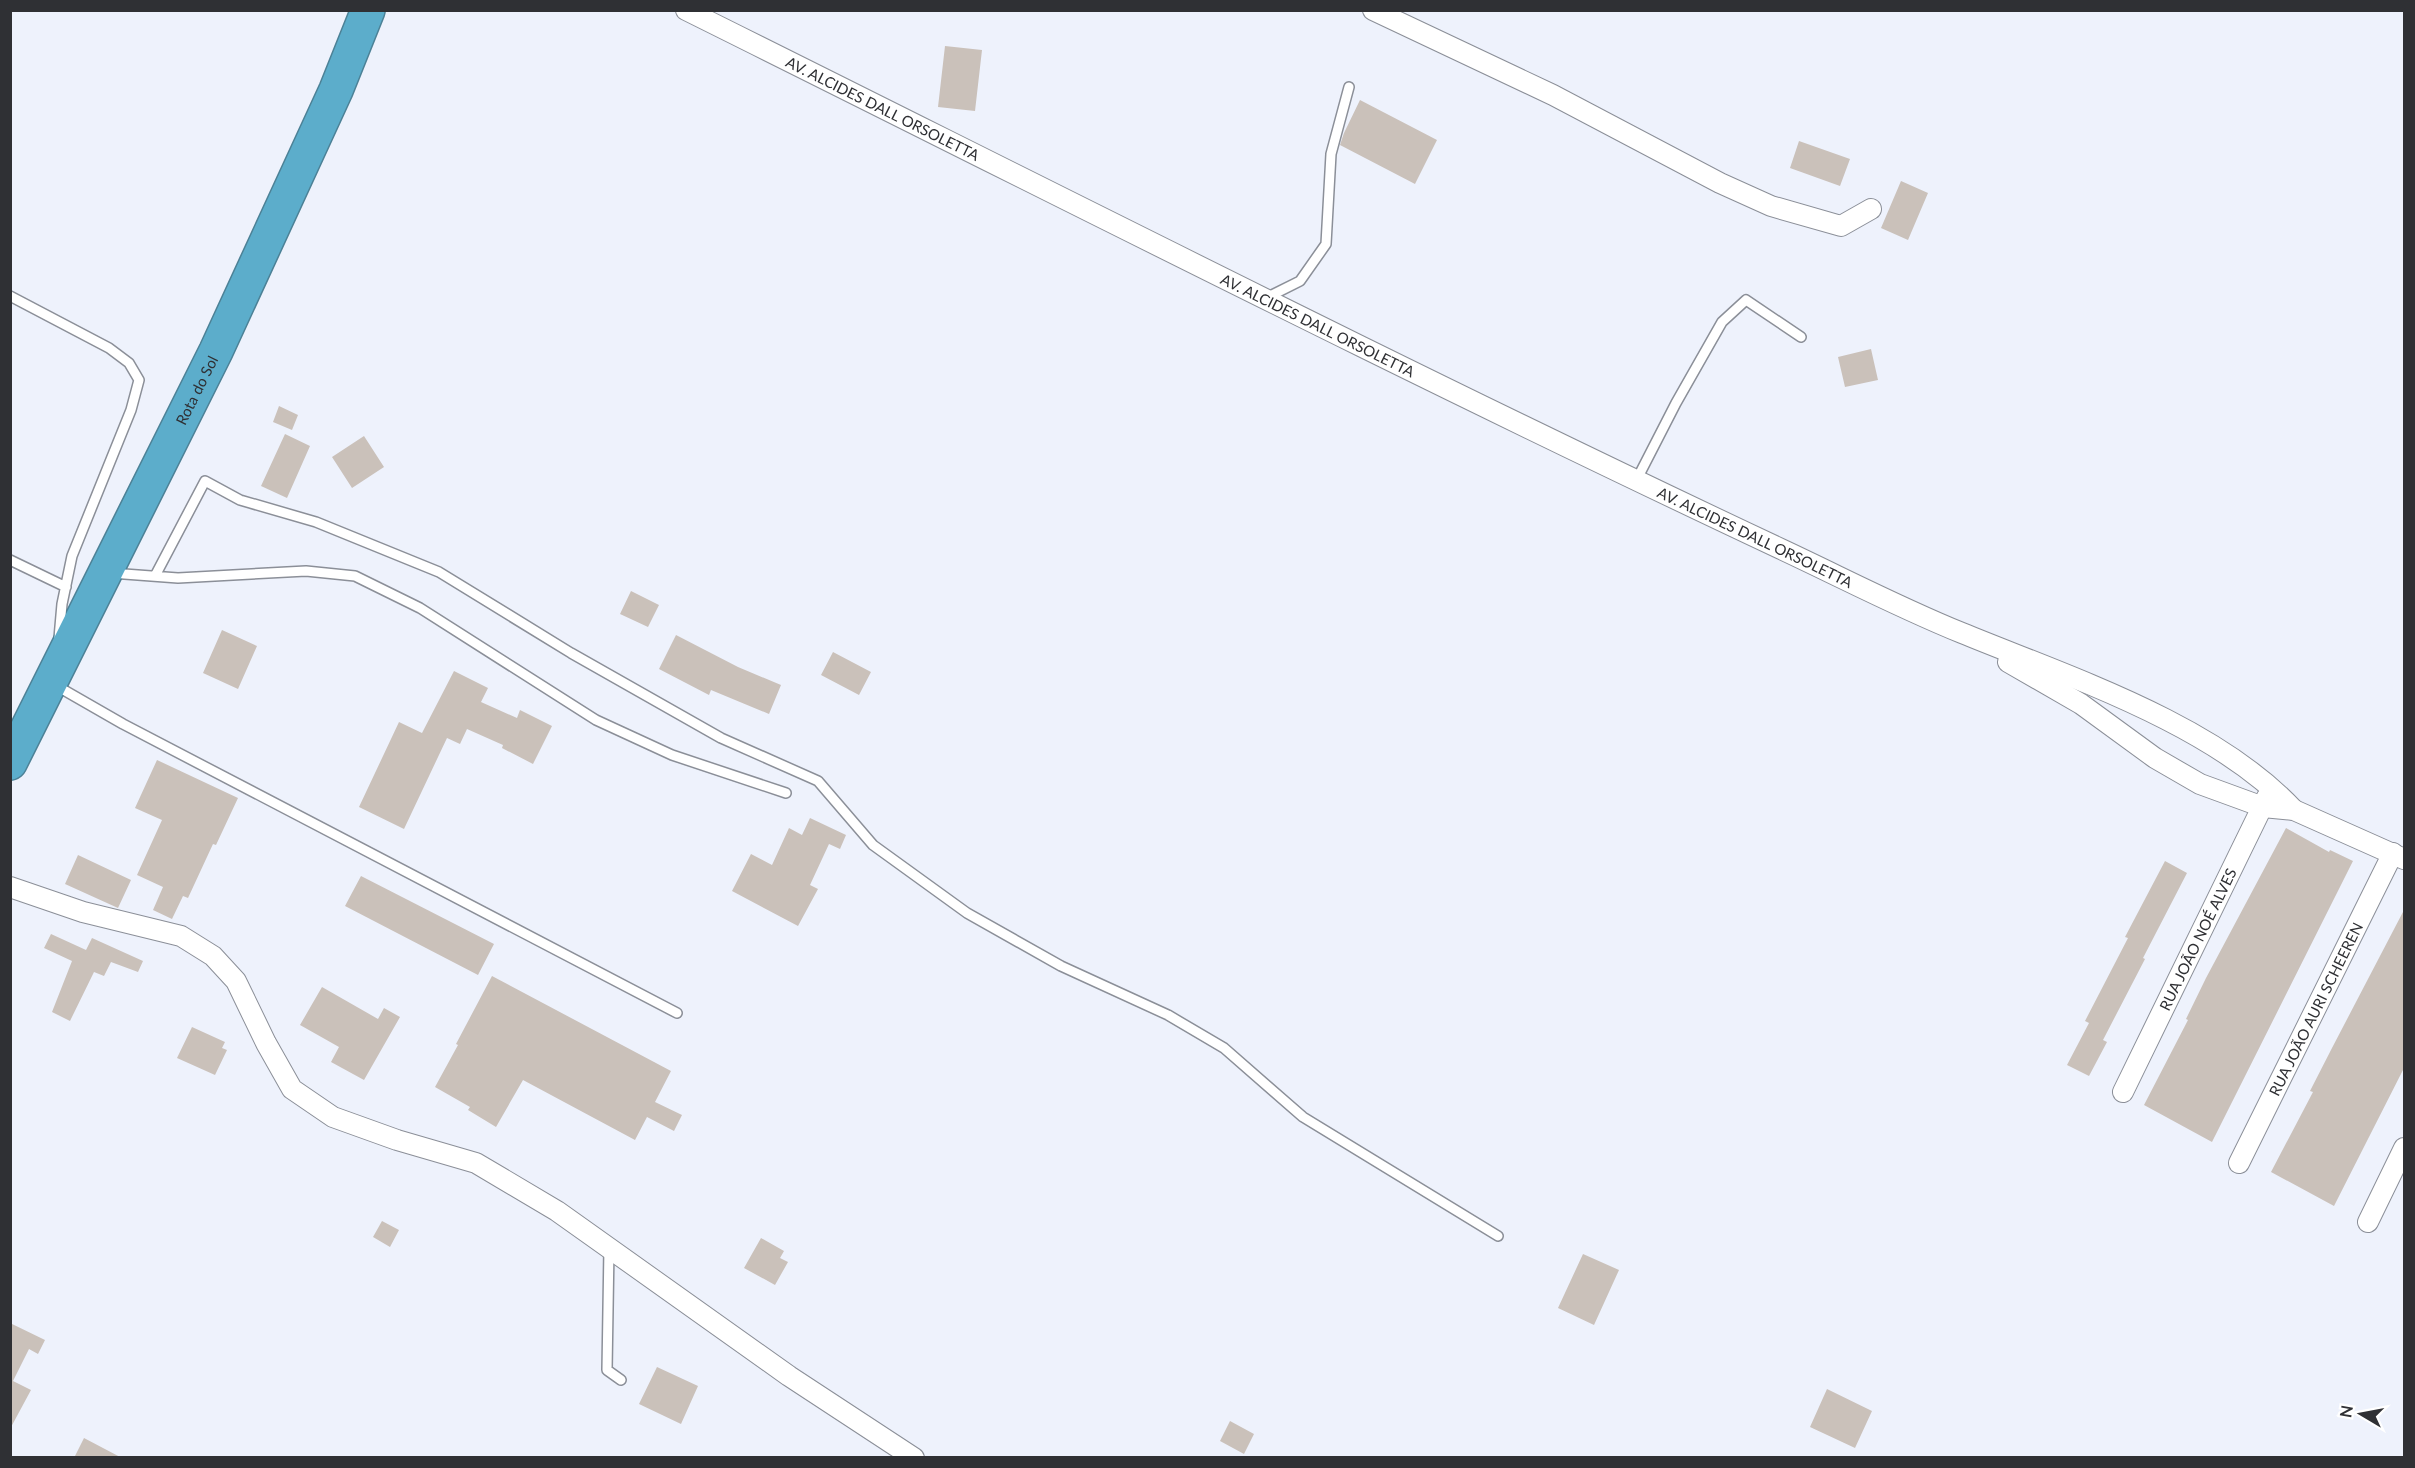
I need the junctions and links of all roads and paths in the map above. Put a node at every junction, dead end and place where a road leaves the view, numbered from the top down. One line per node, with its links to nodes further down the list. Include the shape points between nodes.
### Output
1 (368, 10): 11 (highway, Rota do Sol, via 336,90 216,351)
2 (686, 10): 7 (street, AV. ALCIDES DALL ORSOLETTA)
3 (1373, 10): 5 (street, via 1553,95 1771,206 1841,226)
4 (1349, 87): 7 (lane, via 1331,154 1326,244 1300,281)
5 (1870, 209)
6 (10, 296): 13 (lane, via 109,348 129,363 138,380 131,410 72,556)
7 (1266, 298): 9 (street, AV. ALCIDES DALL ORSOLETTA)
8 (1801, 337): 9 (lane, via 1746,300 1722,322)
9 (1636, 481): 14 (street, AV. ALCIDES DALL ORSOLETTA)
10 (10, 560): 13 (lane)
11 (104, 572): 12 (lane); 15 (highway, Rota do Sol)
12 (155, 576): 18 (lane, via 306,571 355,576 420,608 596,720 672,755); 28 (lane, via 205,482 240,500 316,522 440,572 571,653 721,738 818,781 873,844 968,913 1061,966 1168,1015 1224,1048 1303,1117)
13 (66, 587): 15 (lane)
14 (1956, 631): 17 (street, via 2155,715 2222,750); 19 (street, via 2080,704 2155,758 2200,784)
15 (53, 676): 16 (highway, Rota do Sol); 23 (lane, via 123,724)
16 (10, 763)
17 (2272, 787): 19 (street, RUA JOÃO NOÉ ALVES); 20 (street)
18 (786, 793)
19 (2263, 807): 20 (street); 24 (street, RUA JOÃO NOÉ ALVES)
20 (2294, 810): 21 (street)
21 (2399, 856): 26 (street, RUA JOÃO AURI SCHEEREN)
22 (10, 887): 29 (street, via 83,912 181,936 213,956 236,981 292,1089 333,1117 476,1163 557,1211)
23 (677, 1013)
24 (2123, 1092)
25 (2404, 1148): 27 (street)
26 (2239, 1163)
27 (2368, 1222)
28 (1498, 1236)
29 (609, 1248): 30 (lane, via 607,1370); 31 (street, via 789,1376)
30 (621, 1380)
31 (914, 1458)

